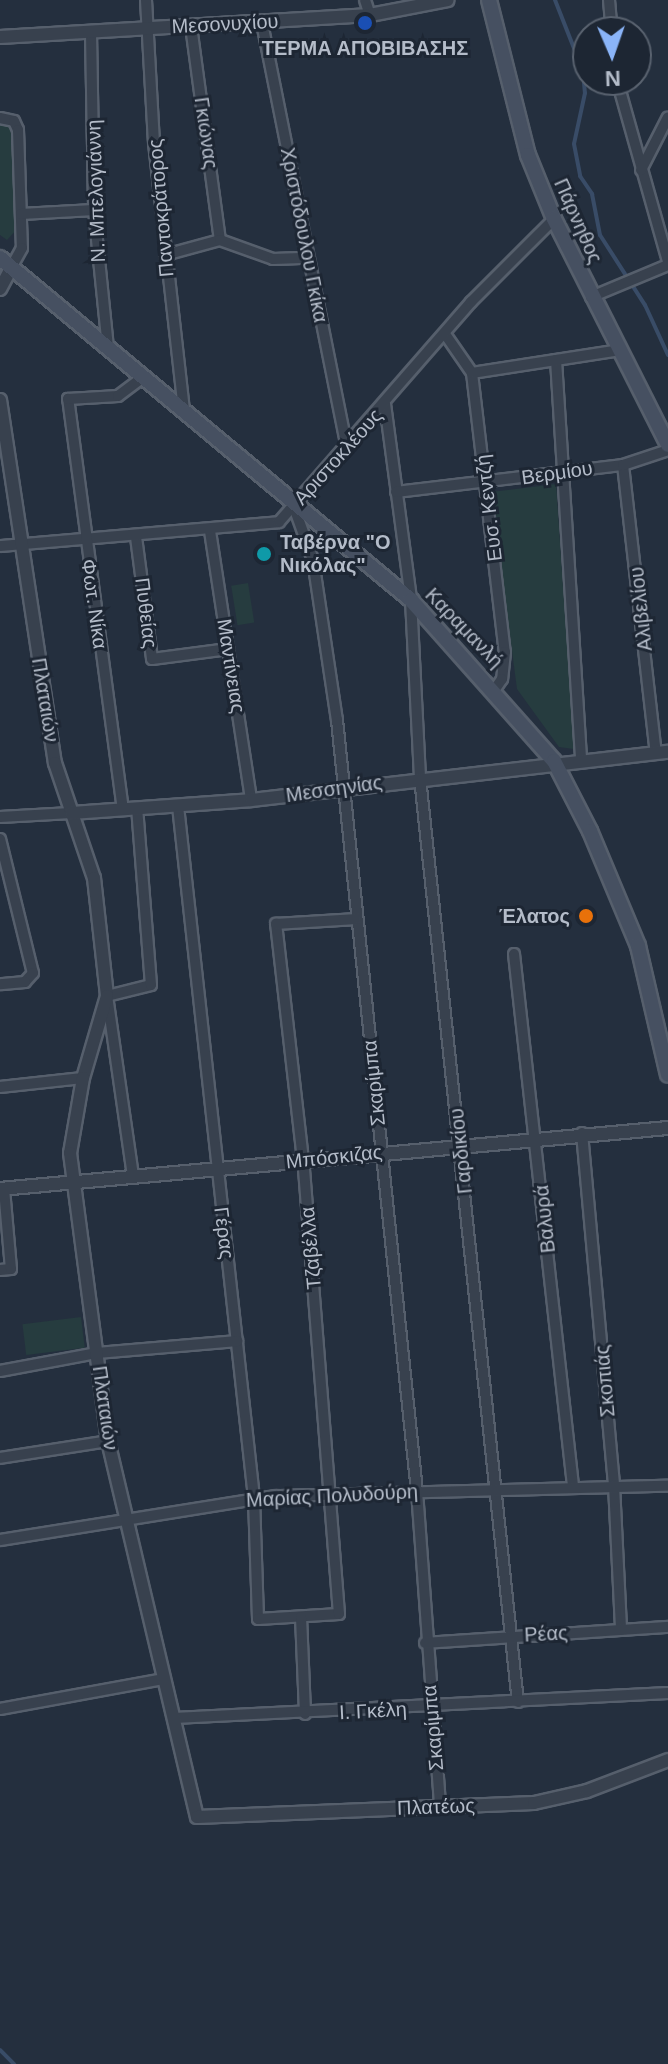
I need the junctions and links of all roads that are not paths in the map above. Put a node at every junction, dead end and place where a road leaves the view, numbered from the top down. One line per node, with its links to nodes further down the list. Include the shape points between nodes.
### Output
1 (146, 0): 9 (street, Παντοκράτορος)
2 (365, 0): 6 (street)
3 (448, 0): 5 (street, Μεσονυχίου)
4 (489, 0): 18 (main road, Πάρνηθος, via 528,155)
5 (398, 5): 6 (street, Μεσονυχίου)
6 (370, 15): 7 (street, Μεσονυχίου)
7 (262, 23): 8 (street, Μεσονυχίου); 21 (street, Χριστόδουλου Γκίκα)
8 (191, 26): 9 (street, Μεσονυχίου); 19 (street, Γκιώνας)
9 (148, 28): 10 (street, Μεσονυχίου); 20 (street, Παντοκράτορος)
10 (91, 33): 11 (street, Μεσονυχίου); 16 (street, Ν. Μπελογιάννη)
11 (0, 37)
12 (621, 96): 15 (street)
13 (668, 117): 15 (street)
14 (0, 118): 17 (street, via 17,124)
15 (641, 170): 23 (street)
16 (94, 210): 17 (street); 27 (street, Ν. Μπελογιάννη)
17 (21, 214): 22 (street, via 22,248)
18 (554, 219): 25 (main road, Πάρνηθος); 26 (street, Αριστοκλέους)
19 (220, 240): 20 (street); 21 (street, via 273,259)
20 (165, 255): 34 (street, Παντοκράτορος)
21 (308, 258): 35 (street, Χριστόδουλου Γκίκα)
22 (6, 263): 24 (street); 27 (main road, Καραμανλή)
23 (668, 264): 25 (street)
24 (0, 289)
25 (591, 297): 28 (main road, Πάρνηθος)
26 (445, 334): 30 (street, Ευσ. Κεντζή); 33 (street, Αριστοκλέους)
27 (108, 349): 31 (main road, Καραμανλή)
28 (620, 350): 29 (street); 36 (main road, Πάρνηθος)
29 (556, 360): 30 (street); 38 (street)
30 (472, 373): 39 (street, Ευσ. Κεντζή)
31 (142, 378): 34 (main road, Καραμανλή); 44 (street, Φωτ. Νίκα, via 118,396 68,399)
32 (0, 400): 46 (street, Πλαταιών)
33 (385, 404): 35 (street, Αριστοκλέους); 40 (street, Γαρδικίου)
34 (185, 414): 41 (main road, Καραμανλή)
35 (347, 447): 41 (street, Αριστοκλέους)
36 (668, 448): 37 (street, Βερμίου)
37 (623, 465): 38 (street, Βερμίου); 50 (street, Αλιβελίου)
38 (560, 472): 39 (street, Βερμίου); 51 (street)
39 (487, 482): 40 (street, Βερμίου); 49 (street, Ευσ. Κεντζή, via 505,662)
40 (396, 492): 47 (street, Γαρδικίου)
41 (294, 507): 42 (street, Αριστοκλέους, via 279,522); 47 (main road, Καραμανλή); 54 (street, Σκαρίμπα, via 313,560)
42 (210, 531): 43 (street, Αριστοκλέους); 48 (street, Μαντίνειας)
43 (136, 537): 44 (street, Αριστοκλέους); 48 (street, Πυθείας, via 152,659)
44 (86, 542): 46 (street, Αριστοκλέους); 58 (street, Φωτ. Νίκα)
45 (0, 546): 46 (street, Αριστοκλέους)
46 (22, 547): 59 (street, Πλαταιών, via 55,763)
47 (411, 600): 49 (main road, Καραμανλή); 53 (street, Γαρδικίου)
48 (228, 649): 55 (street, Μαντίνειας)
49 (495, 689): 52 (main road, Καραμανλή)
50 (662, 753): 51 (street, Μεσσηνίας)
51 (581, 759): 52 (street, Μεσσηνίας)
52 (554, 761): 53 (street, Μεσσηνίας); 67 (main road, Καραμανλή, via 638,946)
53 (420, 778): 54 (street, Μεσσηνίας); 73 (street, Γαρδικίου)
54 (342, 788): 55 (street, Μεσσηνίας); 63 (street, Σκαρίμπα)
55 (251, 800): 56 (street, Μεσσηνίας)
56 (178, 806): 57 (street, Μεσσηνίας); 76 (street, Γέρας)
57 (137, 809): 58 (street, Μεσσηνίας); 66 (street, via 151,985)
58 (123, 810): 59 (street, Μεσσηνίας)
59 (71, 813): 60 (street, Μεσσηνίας); 66 (street, Πλαταιών, via 94,878)
60 (0, 817)
61 (0, 839): 62 (street)
62 (6, 888): 65 (street, via 33,973 25,982)
63 (356, 919): 74 (street, Σκαρίμπα); 75 (street, Τζαβέλλα, via 276,924)
64 (514, 954): 72 (street, Βαλυρά)
65 (0, 984)
66 (107, 996): 68 (street, Πλαταιών); 77 (street, Πλαταιών)
67 (668, 1075)
68 (83, 1078): 69 (street); 78 (street, Πλαταιών, via 70,1153)
69 (0, 1087)
70 (668, 1128): 71 (street, Μπόσκιζας)
71 (582, 1133): 72 (street, Μπόσκιζας); 86 (street, Σκοπιάς)
72 (537, 1138): 73 (street, Μπόσκιζας); 87 (street, Βαλυρά)
73 (461, 1145): 74 (street, Μπόσκιζας); 89 (street, Γαρδικίου)
74 (381, 1152): 75 (street, Μπόσκιζας); 90 (street, Σκαρίμπα)
75 (303, 1160): 76 (street, Μπόσκιζας); 91 (street, Τζαβέλλα)
76 (216, 1168): 77 (street, Μπόσκιζας); 81 (street, Γέρας)
77 (133, 1176): 78 (street, Μπόσκιζας)
78 (74, 1182): 79 (street, Μπόσκιζας); 82 (street, Πλαταιών)
79 (2, 1189): 80 (street, via 11,1269)
80 (0, 1270)
81 (237, 1341): 82 (street); 92 (street, Γέρας)
82 (97, 1353): 83 (street); 84 (street, Πλαταιών)
83 (0, 1371)
84 (108, 1441): 85 (street); 93 (street, Πλαταιών)
85 (0, 1458)
86 (614, 1485): 87 (street, Μαρίας Πολυδούρη); 88 (street, Μαρίας Πολυδούρη); 97 (street, Σκοπιάς)
87 (573, 1486): 89 (street, Μαρίας Πολυδούρη)
88 (668, 1486)
89 (497, 1487): 90 (street, Μαρίας Πολυδούρη); 98 (street, Γαρδικίου)
90 (417, 1491): 91 (street, Μαρίας Πολυδούρη); 99 (street, Σκαρίμπα)
91 (333, 1494): 92 (street, Μαρίας Πολυδούρη); 95 (street, Τζαβέλλα, via 339,1614)
92 (254, 1498): 93 (street, Μαρίας Πολυδούρη); 95 (street, Γέρας, via 258,1619)
93 (127, 1519): 94 (street, Μαρίας Πολυδούρη); 100 (street, Πλαταιών)
94 (0, 1540)
95 (301, 1617): 105 (street)
96 (668, 1627): 97 (street, Ρέας)
97 (621, 1630): 98 (street, Ρέας)
98 (512, 1635): 99 (street, Ρέας); 102 (street, Γαρδικίου)
99 (425, 1643): 103 (street, Σκαρίμπα)
100 (164, 1679): 104 (street); 106 (street, Πλαταιών)
101 (668, 1693): 102 (street, Ι. Γκέλη)
102 (518, 1702): 103 (street, Ι. Γκέλη)
103 (431, 1708): 105 (street, Ι. Γκέλη); 108 (street, Σκαρίμπα)
104 (0, 1709)
105 (305, 1714): 106 (street, Ι. Γκέλη)
106 (174, 1718): 109 (street, Πλαταιών)
107 (668, 1760): 108 (street, Πλατέως, via 551,1801)
108 (440, 1807): 109 (street, Πλατέως)
109 (197, 1817)

